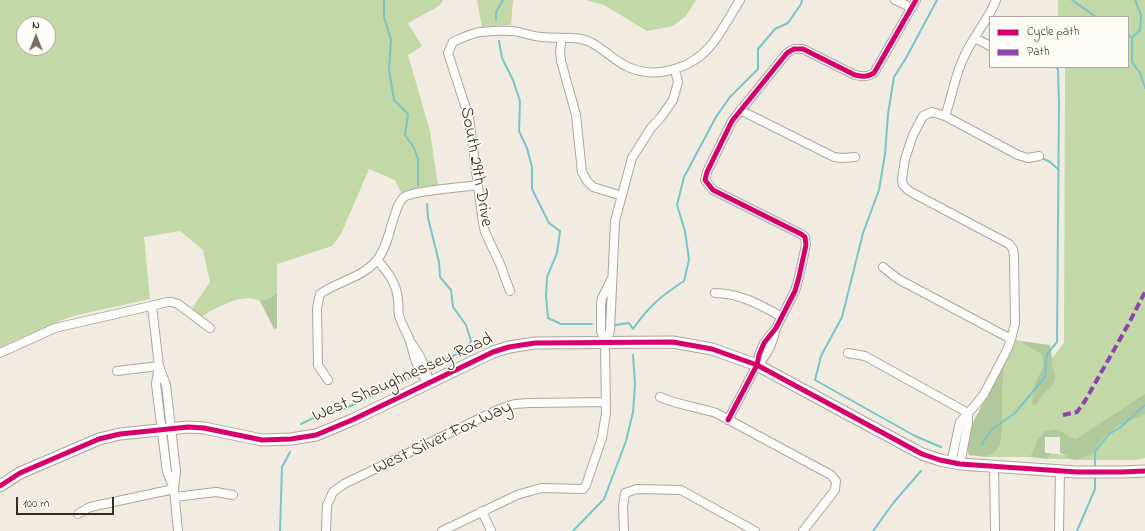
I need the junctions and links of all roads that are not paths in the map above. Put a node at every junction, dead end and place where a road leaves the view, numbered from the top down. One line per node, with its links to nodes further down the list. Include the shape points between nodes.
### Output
1 (740, 0): 11 (street, via 712,44 697,58)
2 (895, 0): 5 (street)
3 (916, 0): 5 (street)
4 (996, 0): 6 (street)
5 (912, 8): 12 (street, via 874,73 869,76 855,75 803,49 794,49 787,53)
6 (989, 16)
7 (989, 17): 9 (street)
8 (562, 38): 11 (street, via 591,42 616,60 641,71 655,73); 16 (street, South 29th Drive, via 496,31 473,33 453,42 448,53 469,118); 17 (street, via 561,61 576,116 582,172 594,187)
9 (975, 38): 10 (street); 13 (street, via 963,58)
10 (989, 45)
11 (675, 70): 17 (street, via 678,82 672,100 632,158)
12 (740, 110): 15 (street, via 834,157); 26 (street, via 707,172 706,180 713,190 805,238 806,245 798,284)
13 (945, 116): 14 (street, via 1018,155 1028,158); 28 (street, via 932,112 923,116 905,159 903,185 909,191 1009,244 1013,249 1015,324)
14 (1039, 156)
15 (856, 157)
16 (478, 185): 18 (street, via 403,197); 21 (street, South 29th Drive, via 485,232)
17 (622, 196): 20 (street, via 615,221)
18 (377, 260): 35 (street, via 354,278 320,294 317,308 318,365); 36 (street, via 393,281 398,299 398,314 410,342 421,357)
19 (883, 267): 28 (street, via 898,279)
20 (612, 277): 24 (street, via 602,298); 25 (street)
21 (510, 291)
22 (715, 293): 26 (street, via 739,296)
23 (152, 306): 27 (street, via 172,302 178,304); 30 (street, via 55,328); 33 (street)
24 (601, 311): 25 (street); 29 (street, via 601,332)
25 (610, 312): 29 (street, via 610,331)
26 (782, 317): 32 (street, via 759,355)
27 (210, 328)
28 (1011, 340): 41 (street, via 984,394)
29 (606, 342): 32 (street, West Shaughnessey Road, via 683,343 712,349); 36 (street, West Shaughnessey Road, via 535,343 509,347 493,352); 40 (street)
30 (0, 353)
31 (848, 353): 41 (street, via 865,356)
32 (757, 365): 42 (street); 47 (street, West Shaughnessey Road, via 922,454)
33 (159, 366): 34 (street); 38 (street); 39 (street, via 156,384)
34 (117, 371)
35 (328, 380)
36 (429, 383): 43 (street, West Shaughnessey Road, via 333,428 299,439 262,440 204,428)
37 (660, 396): 42 (street, via 672,402 704,409)
38 (168, 397): 39 (street); 43 (street)
39 (158, 398): 43 (street)
40 (605, 402): 54 (street, via 602,438 583,489 541,488 517,495); 57 (street, West Silver Fox Way, via 515,404 497,410 344,484 333,492 327,505)
41 (968, 412): 44 (street, via 968,423); 44 (street, via 960,422)
42 (728, 420): 62 (street, via 831,475 836,481 835,490)
43 (166, 429): 45 (street); 46 (street); 51 (street, West Shaughnessey Road, via 99,439 20,473)
44 (962, 431): 47 (street)
45 (174, 456): 46 (street); 52 (street)
46 (165, 457): 52 (street)
47 (955, 463): 48 (street, West Shaughnessey Road)
48 (994, 466): 49 (street, West Shaughnessey Road); 63 (street)
49 (1060, 470): 50 (street, West Shaughnessey Road); 64 (street)
50 (1145, 471)
51 (0, 486)
52 (174, 493): 53 (street, via 216,492); 55 (street, via 90,507); 56 (street)
53 (233, 495)
54 (482, 511): 58 (street); 59 (street)
55 (78, 514)
56 (178, 531)
57 (326, 531)
58 (442, 531)
59 (491, 531)
60 (624, 531): 61 (street, via 625,493 637,489 681,490)
61 (755, 531)
62 (803, 531)
63 (995, 531)
64 (1059, 531)

